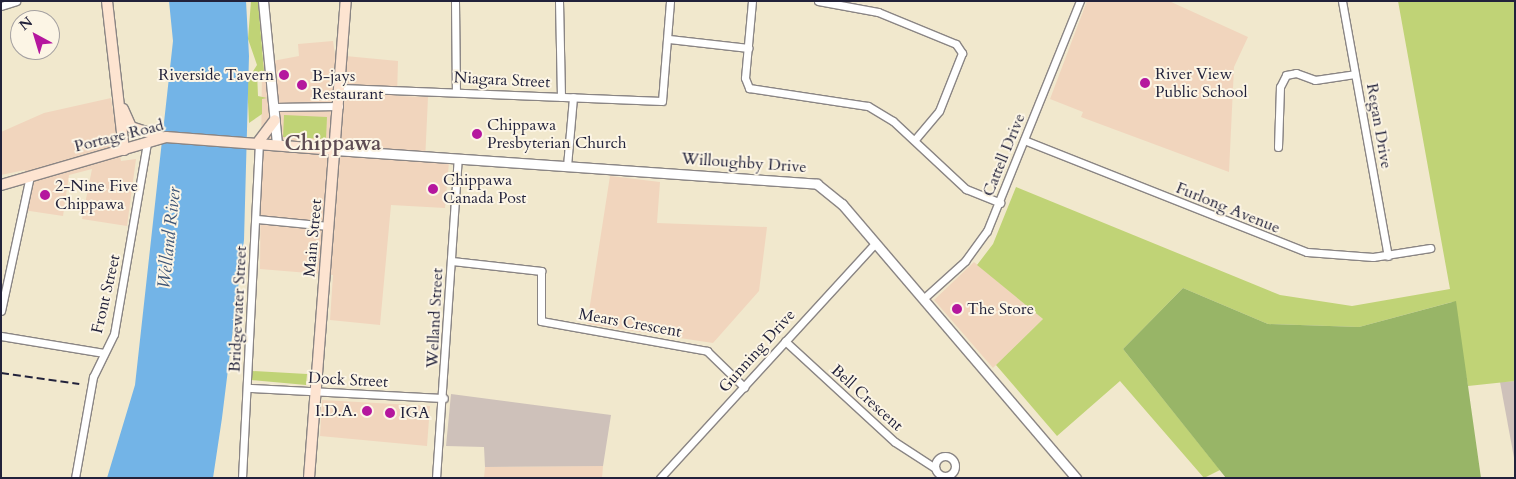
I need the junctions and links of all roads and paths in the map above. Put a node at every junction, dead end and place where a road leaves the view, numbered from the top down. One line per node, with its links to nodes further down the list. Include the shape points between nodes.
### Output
1 (16, 1): 12 (street)
2 (107, 1): 16 (main road)
3 (263, 1): 22 (street)
4 (346, 1): 17 (main road, Main Street)
5 (455, 1): 18 (street)
6 (559, 1): 19 (street)
7 (670, 1): 13 (street)
8 (752, 1): 14 (street)
9 (818, 1): 25 (street, via 878,12 956,44 962,54 939,111)
10 (1080, 1): 26 (street, Cattell Drive)
11 (1342, 1): 15 (street, Regan Drive)
12 (1, 6)
13 (669, 39): 14 (street); 20 (street, Niagara Street, via 662,101)
14 (748, 48): 25 (street, via 745,78 752,90 856,102 885,115)
15 (1355, 74): 29 (street, via 1315,80 1296,73 1286,75 1280,87); 41 (street, Regan Drive)
16 (116, 85): 24 (main road, via 127,121); 30 (main road)
17 (340, 88): 18 (street, Niagara Street); 21 (main road, Main Street)
18 (456, 91): 19 (street, Niagara Street)
19 (561, 97): 20 (street, Niagara Street)
20 (573, 97): 33 (street)
21 (339, 106): 22 (street); 31 (main road, Main Street)
22 (274, 107): 23 (street)
23 (275, 120): 27 (main road); 28 (street)
24 (147, 138): 27 (main road, Portage Road); 30 (main road, Portage Road); 47 (street, Front Street, via 125,282 114,334)
25 (916, 140): 36 (street, via 966,189)
26 (1024, 140): 36 (street, Cattell Drive); 41 (street, Furlong Avenue, via 1293,248 1334,257)
27 (257, 141): 28 (main road, Portage Road); 37 (street, Bridgewater Street)
28 (277, 143): 31 (main road, Portage Road)
29 (1278, 147)
30 (124, 150): 34 (main road, Portage Road)
31 (336, 150): 32 (street, Willoughby Drive); 38 (main road, Main Street)
32 (458, 159): 33 (street, Willoughby Drive); 42 (street, Welland Street)
33 (567, 166): 39 (street, Willoughby Drive, via 810,182 829,191)
34 (30, 176): 35 (main road, Portage Road); 44 (street)
35 (1, 185)
36 (1000, 203): 43 (street, Cattell Drive, via 965,261)
37 (258, 219): 38 (street); 49 (street, Bridgewater Street)
38 (328, 226): 50 (main road, Main Street)
39 (875, 243): 43 (street, Willoughby Drive); 46 (street, Gunning Drive)
40 (1430, 248): 41 (street, Furlong Avenue)
41 (1388, 256)
42 (452, 261): 48 (street, Mears Crescent, via 541,271 541,321 706,351); 51 (street, Welland Street)
43 (923, 299): 58 (street, Willoughby Drive)
44 (1, 311)
45 (1, 336): 47 (street)
46 (785, 341): 48 (street, Gunning Drive); 52 (street, Bell Crescent, via 885,434)
47 (104, 353): 53 (street, Front Street, via 93,377)
48 (744, 386): 57 (street, Gunning Drive)
49 (250, 388): 50 (street, Dock Street); 54 (street, Bridgewater Street)
50 (316, 392): 51 (street, Dock Street); 55 (main road, Main Street)
51 (444, 398): 56 (street, Welland Street)
52 (935, 468)
53 (75, 478)
54 (242, 478)
55 (309, 478)
56 (436, 478)
57 (660, 478)
58 (1076, 478)

